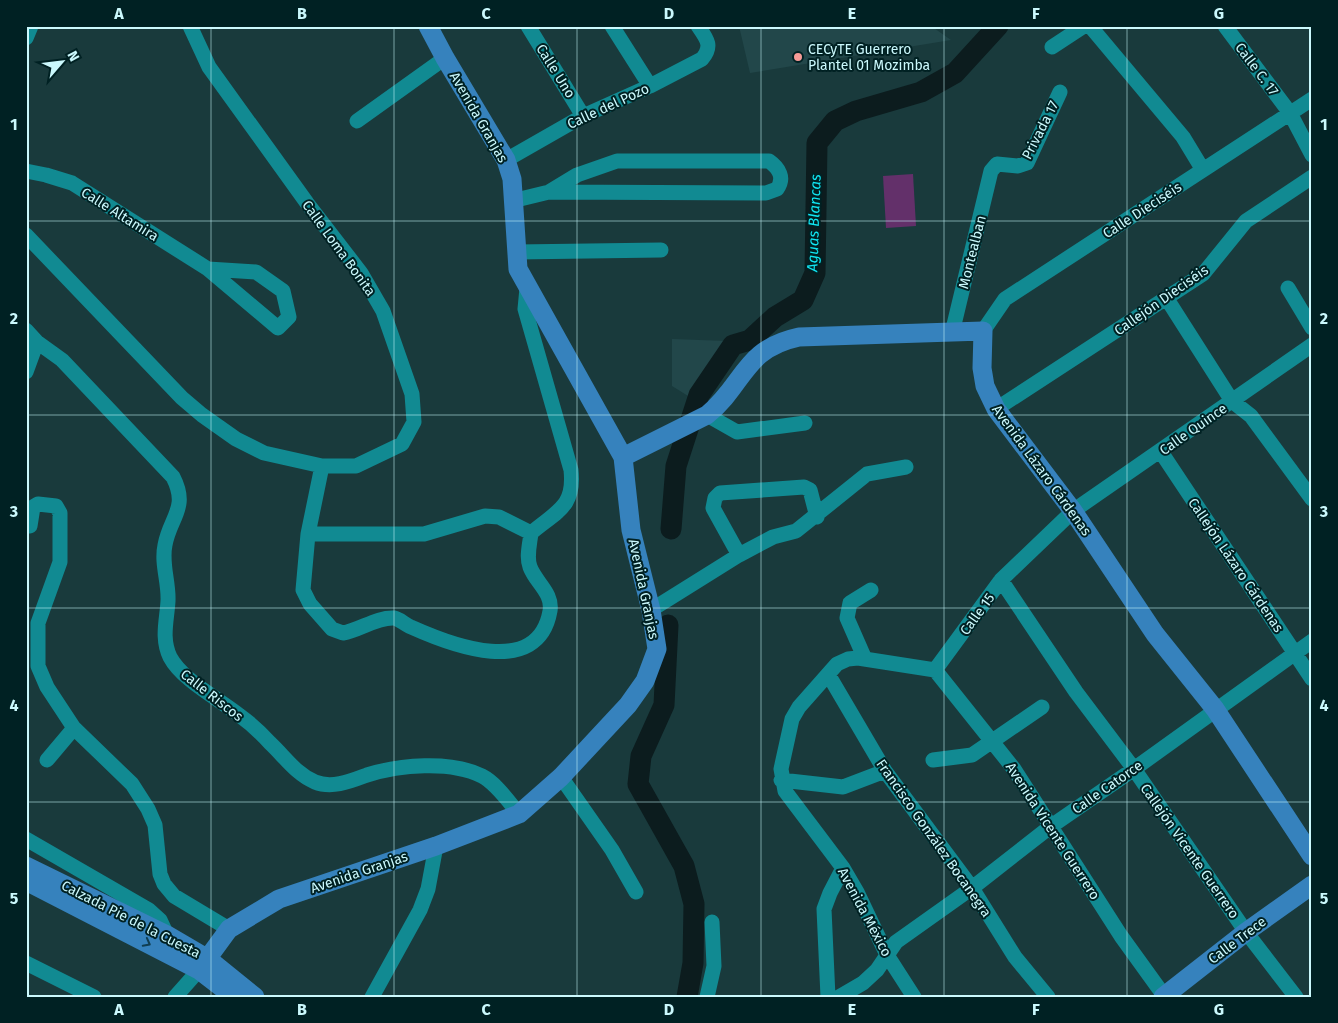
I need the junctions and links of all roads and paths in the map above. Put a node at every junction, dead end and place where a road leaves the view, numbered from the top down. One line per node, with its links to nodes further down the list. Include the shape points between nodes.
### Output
1 (31, 26): 10 (street)
2 (190, 26): 47 (street, Calle Loma Bonita, via 220,82 361,272 383,311 412,394 414,422 402,444 356,466)
3 (528, 26): 17 (street, Calle Uno)
4 (612, 26): 13 (street)
5 (698, 26): 13 (street, Calle del Pozo, via 709,42 709,52 702,59)
6 (1084, 26): 11 (street)
7 (1090, 26): 21 (street, via 1172,124)
8 (1225, 26): 16 (street, Calle C. 17)
9 (433, 28): 12 (main road, Avenida Granjas)
10 (26, 38)
11 (1052, 47)
12 (445, 58): 18 (street); 20 (main road, Avenida Granjas)
13 (650, 86): 17 (street, Calle del Pozo)
14 (1060, 92): 22 (street, Privada 17, via 1027,163 1018,166 997,164)
15 (1312, 99): 16 (street, Calle Dieciséis)
16 (1290, 113): 19 (street, Calle C. 17); 21 (street, Calle Dieciséis)
17 (584, 116): 20 (street, Calle del Pozo)
18 (357, 121)
19 (1312, 155)
20 (506, 160): 26 (main road, Avenida Granjas, via 512,179)
21 (1203, 170): 36 (street, Calle Dieciséis, via 1005,299)
22 (991, 171): 37 (street, Montealban)
23 (26, 172): 30 (street, Calle Altamira, via 72,183)
24 (1312, 177): 33 (street, Callejón Dieciséis, via 1246,221 1203,274)
25 (550, 192): 25 (street, via 766,193 776,189 781,179 778,168 769,161 617,161 577,174); 26 (street)
26 (512, 201): 29 (main road, Avenida Granjas)
27 (26, 235): 47 (street, Calle Loma Bonita, via 202,415 264,453)
28 (661, 250): 29 (street)
29 (516, 252): 31 (main road, Avenida Granjas, via 518,269)
30 (208, 269): 30 (street, Calle Altamira, via 278,328 289,317 283,291 256,272)
31 (527, 288): 46 (main road, Avenida Granjas); 53 (street, via 525,309 571,470 573,488 568,502)
32 (1288, 288): 34 (street)
33 (1167, 299): 41 (street); 42 (street, Callejón Dieciséis)
34 (1312, 328)
35 (26, 330): 38 (street, Calle Riscos)
36 (983, 331): 37 (main road); 42 (main road, Avenida Lázaro Cárdenas, via 982,368 985,386)
37 (952, 334): 43 (main road, via 799,337 777,342 756,356)
38 (37, 342): 40 (street); 75 (street, Calle Riscos, via 62,360 178,487 178,513 164,554 168,600 164,622 170,657 181,672 240,716 297,772 317,783 343,784 382,770 410,766 463,770 484,776)
39 (1312, 344): 41 (street, Calle Quince)
40 (26, 372)
41 (1232, 401): 45 (street, Calle Quince); 49 (street, via 1251,416)
42 (996, 409): 50 (main road, Avenida Lázaro Cárdenas)
43 (707, 415): 44 (street, via 736,432); 46 (main road)
44 (805, 423)
45 (1161, 452): 50 (street, Calle Quince); 60 (street, Callejón Lázaro Cárdenas)
46 (623, 457): 58 (main road, Avenida Granjas, via 631,530)
47 (322, 466): 54 (street)
48 (906, 468): 51 (street, via 867,474)
49 (1312, 499)
50 (1073, 511): 56 (street, Calle 15); 66 (main road, Avenida Lázaro Cárdenas, via 1155,634)
51 (817, 516): 55 (street, via 796,531 773,537); 55 (street, via 810,490 804,488 720,493 714,498 713,508)
52 (30, 526): 67 (street, via 33,507 38,504 56,506 60,513 60,562 38,623 38,666 47,687)
53 (531, 533): 54 (street, via 499,517 484,516 424,534); 54 (street, via 530,566 549,597 550,610 536,640 512,652 471,648 410,627 396,618 343,633 332,629 310,604 303,590)
54 (308, 534)
55 (739, 555): 58 (street)
56 (1001, 580): 62 (street, Calle 15); 71 (street, Callejón Vicente Guerrero, via 1076,692)
57 (871, 590): 61 (street, via 850,604 847,618)
58 (652, 610): 73 (main road, Avenida Granjas, via 657,650 645,681 628,705)
59 (1312, 640): 60 (street, Calle Catorce)
60 (1294, 653): 64 (street, Callejón Lázaro Cárdenas); 66 (street, Calle Catorce)
61 (865, 659): 62 (street); 63 (street, via 848,659)
62 (935, 670): 68 (street, Avenida Vicente Guerrero)
63 (828, 674): 72 (street, Francisco González Bocanegra); 74 (street, via 799,706 792,719 781,769)
64 (1312, 679)
65 (1042, 707): 68 (street)
66 (1215, 709): 71 (street, Calle Catorce); 79 (main road, Avenida Lázaro Cárdenas)
67 (74, 728): 69 (street); 87 (street, via 132,784 148,809 155,824 164,884 174,896)
68 (994, 742): 70 (street, via 972,755); 76 (street, Avenida Vicente Guerrero)
69 (47, 760)
70 (933, 760)
71 (1134, 769): 76 (street, Calle Catorce); 88 (street, Callejón Vicente Guerrero)
72 (886, 771): 74 (street, via 843,787); 84 (street, Francisco González Bocanegra)
73 (562, 777): 75 (main road, Avenida Granjas); 85 (street, via 612,850)
74 (782, 780): 81 (street, Avenida México, via 786,791)
75 (519, 814): 78 (main road, Avenida Granjas)
76 (1050, 827): 84 (street, Calle Catorce); 93 (street, Avenida Vicente Guerrero)
77 (26, 839): 89 (street, via 149,910 160,920)
78 (436, 846): 87 (main road, Avenida Granjas, via 279,899); 98 (street, via 428,889 420,910)
79 (1312, 856)
80 (26, 866): 89 (main road, Calzada Pie de la Cuesta)
81 (843, 868): 90 (street, Avenida México); 100 (street, via 824,910)
82 (26, 881): 92 (main road, Calzada Pie de la Cuesta, one-way to 92)
83 (1312, 884): 88 (main road, Calle Trece)
84 (972, 888): 90 (street, Calle Catorce, via 896,942); 103 (street, Francisco González Bocanegra, via 1014,957)
85 (636, 892)
86 (712, 922): 99 (street, via 714,966)
87 (230, 929): 92 (main road, Avenida Granjas)
88 (1246, 932): 93 (main road, Calle Trece); 104 (street, Callejón Vicente Guerrero)
89 (167, 935): 92 (main road, Calzada Pie de la Cuesta)
90 (887, 955): 101 (street, Calle Catorce, via 863,983); 102 (street, Avenida México)
91 (26, 963): 94 (street)
92 (203, 964): 95 (street); 96 (main road, Calzada Pie de la Cuesta); 97 (main road, Calzada Pie de la Cuesta)
93 (1164, 996)
94 (94, 997)
95 (175, 997)
96 (234, 997)
97 (255, 997)
98 (372, 997)
99 (707, 997)
100 (828, 997)
101 (839, 997)
102 (914, 997)
103 (1048, 997)
104 (1296, 997)

